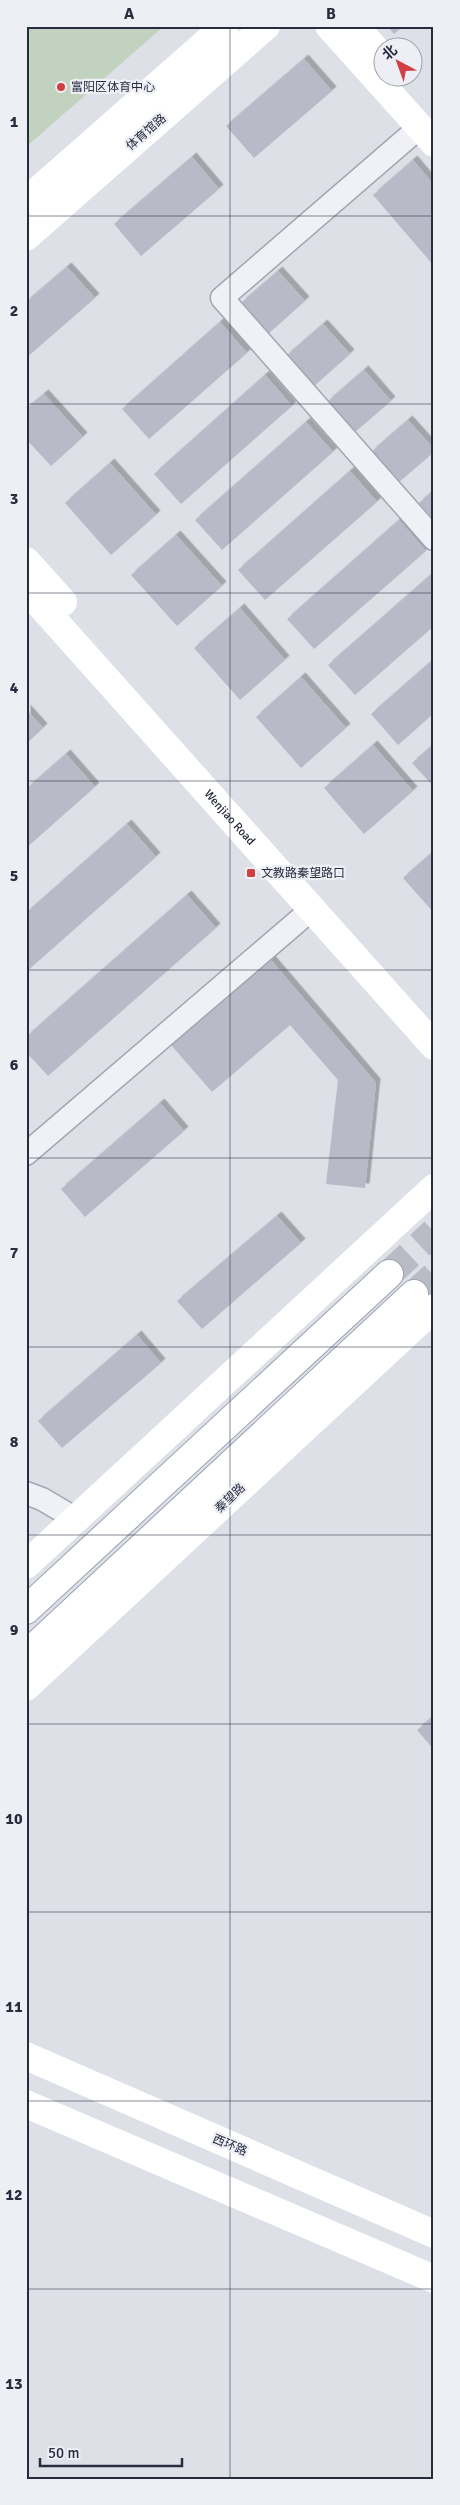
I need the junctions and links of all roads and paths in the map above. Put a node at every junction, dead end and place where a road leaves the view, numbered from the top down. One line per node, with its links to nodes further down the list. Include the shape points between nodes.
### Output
1 (225, 26): 8 (main road)
2 (266, 26): 9 (main road, 体育馆路)
3 (329, 26): 7 (main road)
4 (355, 26): 5 (main road)
5 (372, 46)
6 (407, 88): 7 (main road)
7 (429, 128): 10 (street, via 222,298)
8 (26, 201)
9 (26, 237)
10 (434, 539)
11 (26, 561): 14 (main road, Wenjiao Road)
12 (26, 589): 13 (main road, Wenjiao Road)
13 (312, 908): 15 (main road, Wenjiao Road); 16 (street)
14 (434, 1017)
15 (434, 1046)
16 (26, 1154)
17 (434, 1188): 21 (main road)
18 (389, 1274): 23 (main road)
19 (424, 1301): 24 (main road, 秦望路); 25 (main road, 秦望路)
20 (26, 1493): 21 (street)
21 (76, 1520): 22 (main road)
22 (26, 1565)
23 (26, 1610)
24 (26, 1655)
25 (26, 1687)
26 (26, 2056): 28 (main road, 西环路)
27 (26, 2104): 29 (main road)
28 (434, 2234)
29 (434, 2279)

